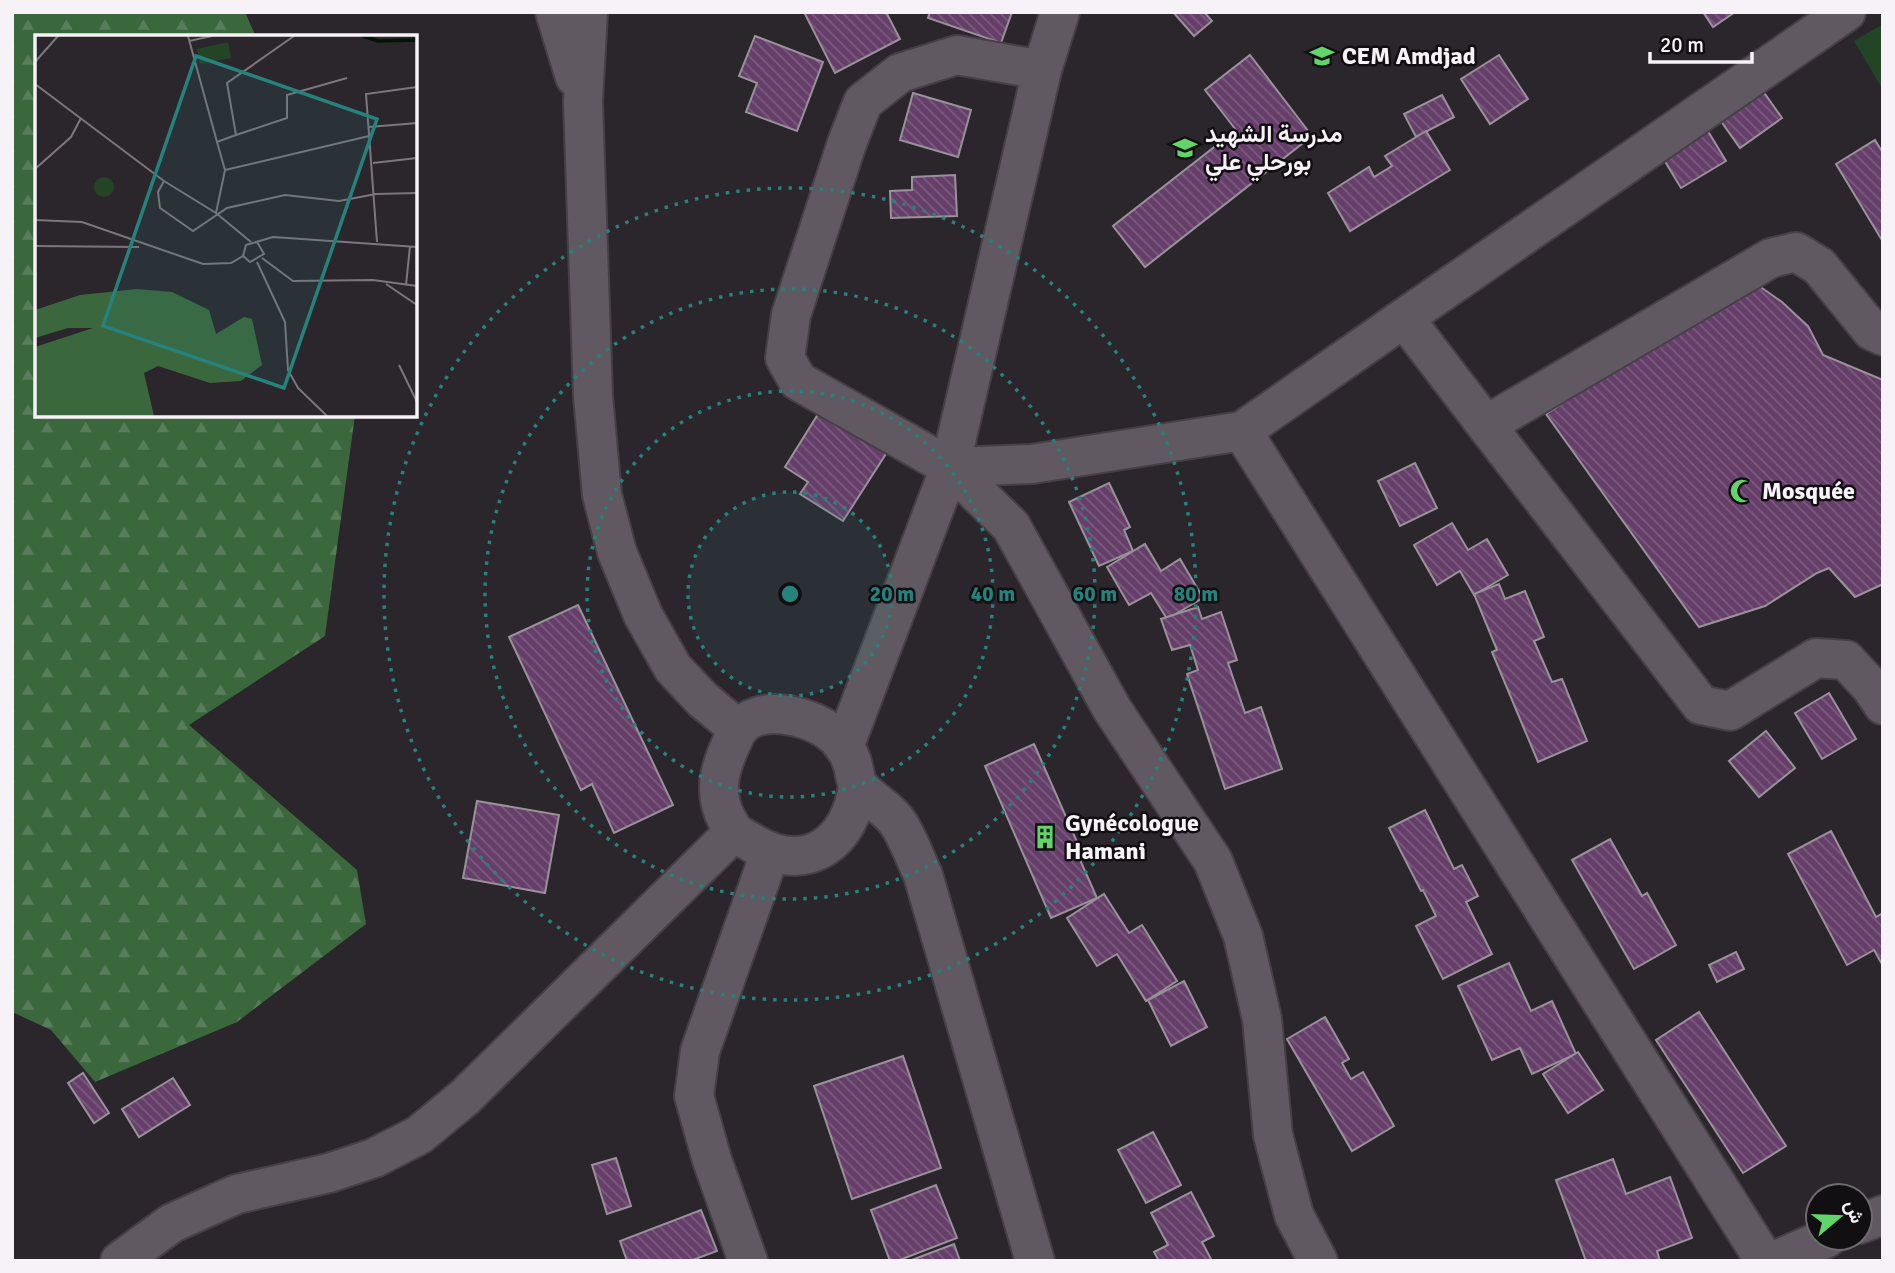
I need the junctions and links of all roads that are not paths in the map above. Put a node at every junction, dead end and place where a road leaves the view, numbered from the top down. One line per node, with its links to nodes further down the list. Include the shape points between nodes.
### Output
1 (555, 12): 6 (street)
2 (588, 12): 6 (street)
3 (1060, 12): 5 (street)
4 (1846, 12): 7 (street)
5 (1042, 70): 11 (street); 11 (street, via 957,55 900,73 863,102 790,315 785,358 798,381)
6 (583, 101): 13 (street, via 593,396 602,495 617,552 643,615 673,668)
7 (1404, 318): 9 (street); 10 (street)
8 (1883, 335): 9 (street, via 1872,331 1819,266 1796,252 1771,258)
9 (1486, 425): 12 (street, via 1701,705 1730,711 1816,658 1846,660)
10 (1242, 431): 11 (street, via 1032,464); 23 (street)
11 (950, 467): 14 (street); 22 (street, via 1011,526 1112,709 1213,861 1243,936 1262,1018 1273,1135 1294,1215)
12 (1883, 705)
13 (738, 729): 14 (street, via 754,718 778,714 815,722); 16 (street, via 721,766 718,788 722,810)
14 (844, 747): 15 (street)
15 (858, 785): 17 (street, via 847,825 833,841 815,852 795,856); 21 (street, via 897,822 923,875)
16 (734, 832): 17 (street); 19 (street, via 465,1097 419,1135 374,1158 329,1173 237,1194 172,1223)
17 (770, 853): 20 (street, via 700,1051 694,1096)
18 (1806, 1252): 24 (street)
19 (120, 1261)
20 (748, 1261)
21 (1035, 1261)
22 (1318, 1261)
23 (1765, 1261)
24 (1774, 1261)

